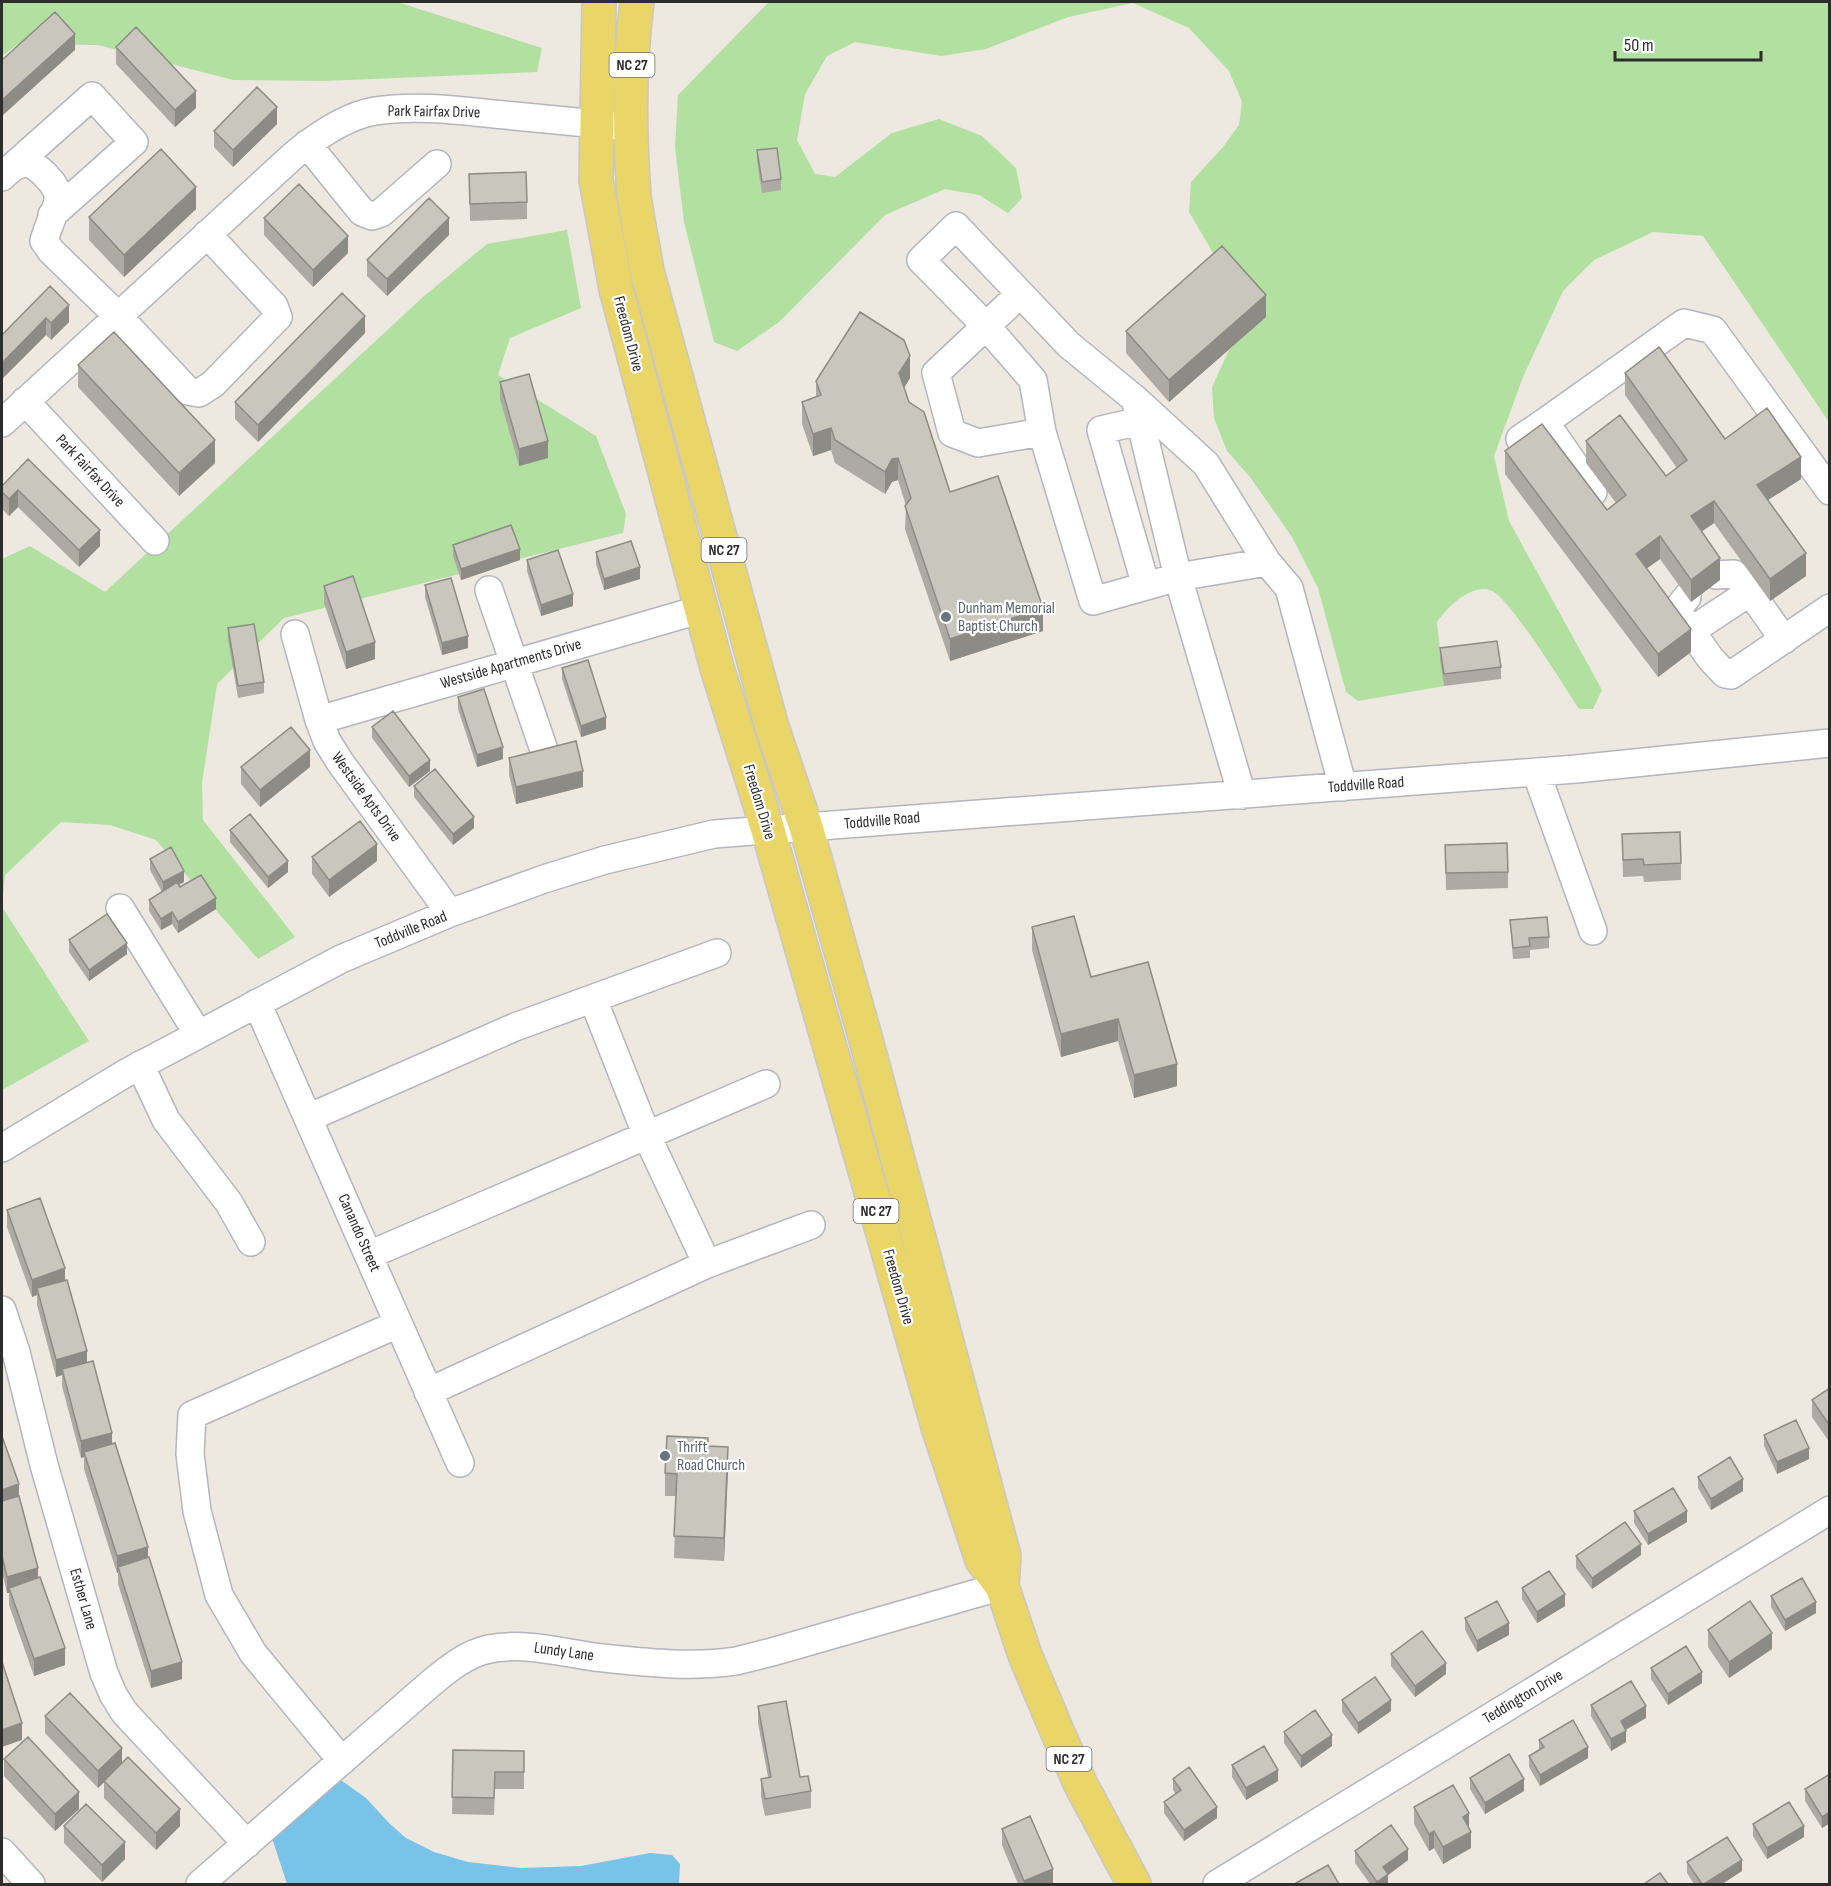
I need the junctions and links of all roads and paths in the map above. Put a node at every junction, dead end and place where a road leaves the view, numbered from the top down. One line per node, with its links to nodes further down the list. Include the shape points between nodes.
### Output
1 (599, 2): 3 (main road, Freedom Drive / NC 27)
2 (637, 2): 4 (main road, Freedom Drive / NC 27)
3 (596, 124): 4 (street, Park Fairfax Drive); 5 (street, Park Fairfax Drive, via 410,108 374,111 326,131); 30 (main road, Freedom Drive / NC 27, via 596,180 616,289)
4 (631, 128): 41 (main road, Freedom Drive / NC 27, via 634,196 647,271 772,727)
5 (307, 144): 6 (street, via 362,212 372,216 381,213); 9 (street, Park Fairfax Drive)
6 (437, 164)
7 (6, 173): 8 (street, via 22,163 33,164 42,171 59,198); 8 (street, via 92,96 134,142)
8 (52, 215): 11 (street, via 44,241)
9 (207, 234): 11 (street, Park Fairfax Drive); 11 (street, via 274,306 278,317 213,384 199,393 188,391)
10 (1020, 294): 12 (street); 12 (street, via 956,226 921,260); 14 (street)
11 (118, 316): 13 (street, Park Fairfax Drive)
12 (986, 326): 17 (street, via 1033,380); 17 (street, via 936,373 951,433 978,443)
13 (26, 401): 16 (street, Park Fairfax Drive); 21 (street, Park Fairfax Drive)
14 (1137, 410): 22 (street, via 1206,464); 24 (street); 25 (street, via 1101,430)
15 (1545, 422): 18 (street); 19 (street, via 1684,323 1713,330); 20 (street)
16 (2, 423)
17 (1042, 432): 25 (street, via 1093,601)
18 (1520, 439)
19 (1830, 491)
20 (1593, 492)
21 (154, 541)
22 (1267, 562): 24 (street); 39 (street, via 1289,588)
23 (1716, 575): 27 (street, via 1734,574)
24 (1178, 577): 25 (street); 40 (street)
25 (1146, 586)
26 (489, 590): 34 (street)
27 (1750, 592): 31 (street); 33 (street)
28 (1687, 597): 31 (street, via 1679,607)
29 (1830, 608): 33 (street)
30 (702, 609): 34 (street, Westside Apartments Drive); 42 (main road, Freedom Drive / NC 27)
31 (1691, 631): 33 (street, via 1720,670 1731,675)
32 (295, 634): 35 (street, Westside Apts Drive)
33 (1784, 639)
34 (514, 663): 35 (street, Westside Apartments Drive); 37 (street)
35 (319, 720): 44 (street, Westside Apts Drive, via 340,762)
36 (1830, 743): 38 (street, Toddville Road)
37 (543, 747)
38 (1536, 772): 39 (street, Toddville Road); 45 (street)
39 (1343, 787): 40 (street, Toddville Road)
40 (1242, 795): 41 (street, Toddville Road)
41 (806, 827): 42 (street, Toddville Road); 64 (main road, Freedom Drive / NC 27, via 1004,1556)
42 (768, 830): 44 (street, Toddville Road, via 714,834 605,860); 64 (main road, Freedom Drive / NC 27, via 938,1427 982,1560)
43 (120, 908): 49 (street)
44 (450, 914): 48 (street, Toddville Road, via 341,959)
45 (1593, 931)
46 (717, 953): 47 (street)
47 (593, 999): 52 (street, via 515,1027); 53 (street)
48 (257, 1004): 49 (street, Toddville Road); 52 (street, Canando Street)
49 (198, 1034): 50 (street, Toddville Road)
50 (140, 1065): 54 (street, Toddville Road); 56 (street, via 166,1120 229,1203)
51 (766, 1084): 53 (street)
52 (308, 1118): 57 (street, Canando Street)
53 (647, 1136): 57 (street); 58 (street)
54 (2, 1148)
55 (811, 1225): 58 (street)
56 (251, 1242)
57 (369, 1255): 60 (street, Canando Street)
58 (707, 1264): 61 (street)
59 (2, 1310): 66 (street, Esther Lane, via 113,1694 124,1712)
60 (398, 1324): 61 (street, Canando Street); 65 (street, via 192,1415 190,1454 197,1511 219,1596 253,1653)
61 (428, 1392): 62 (street, Canando Street)
62 (460, 1463)
63 (1830, 1510): 69 (street, Teddington Drive)
64 (1002, 1586): 65 (street, Lundy Lane, via 736,1660 673,1664 526,1646 489,1649 455,1663); 68 (main road, Freedom Drive / NC 27, via 1056,1731)
65 (342, 1761): 66 (street, Lundy Lane)
66 (247, 1844): 67 (street, Lundy Lane)
67 (200, 1884)
68 (1134, 1884)
69 (1217, 1884)

